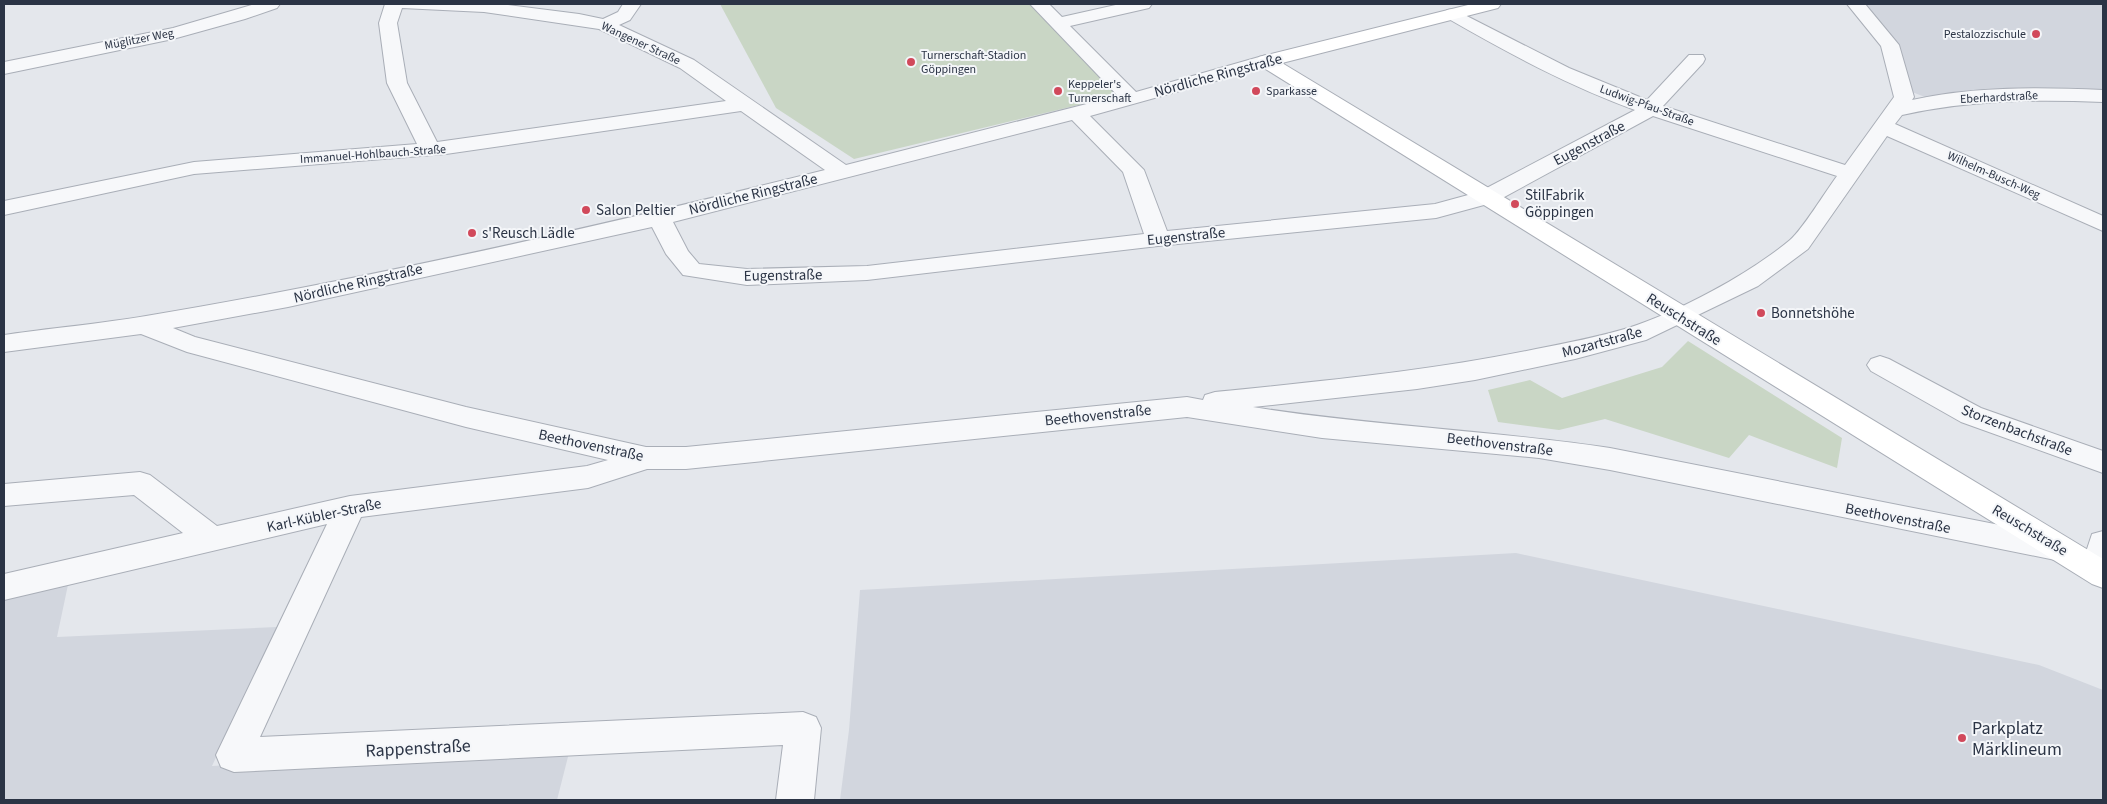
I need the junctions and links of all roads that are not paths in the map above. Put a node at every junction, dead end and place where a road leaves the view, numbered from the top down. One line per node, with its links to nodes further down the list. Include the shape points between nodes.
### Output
1 (271, 4): 14 (street, Müglitzer Weg, via 241,16 191,29 44,57)
2 (394, 4): 21 (street, via 388,22 397,83)
3 (408, 4): 11 (street, Wangener Straße, via 484,7)
4 (632, 4): 11 (street, via 624,16)
5 (1039, 4): 10 (street)
6 (1143, 4): 10 (street)
7 (1492, 4): 9 (street, Nördliche Ringstraße)
8 (1856, 4): 20 (street, Mozartstraße, via 1890,45 1904,96)
9 (1453, 14): 13 (street, Nördliche Ringstraße); 18 (street, Ludwig-Pfau-Straße, via 1559,71)
10 (1058, 23): 16 (street)
11 (605, 25): 17 (street, Wangener Straße, via 687,64)
12 (1696, 59): 18 (street, Eugenstraße)
13 (1266, 62): 16 (street, Nördliche Ringstraße); 24 (street, Reuschstraße)
14 (4, 68)
15 (2103, 96): 20 (street, Eberhardstraße, via 2056,94 1930,101)
16 (1132, 99): 19 (street, Nördliche Ringstraße)
17 (744, 104): 21 (street, Immanuel-Hohlbauch-Straße); 22 (street, Wangener Straße)
18 (1651, 108): 23 (street, Ludwig-Pfau-Straße); 24 (street, Eugenstraße)
19 (1076, 113): 22 (street, Nördliche Ringstraße); 28 (street, via 1133,170)
20 (1890, 119): 23 (street, Mozartstraße); 27 (street, Wilhelm-Busch-Weg)
21 (430, 149): 25 (street, Immanuel-Hohlbauch-Straße, via 194,168)
22 (842, 172): 26 (street, Nördliche Ringstraße)
23 (1851, 174): 29 (street, Mozartstraße, via 1800,244 1749,281)
24 (1488, 197): 28 (street, Eugenstraße, via 1436,211); 29 (street, Reuschstraße)
25 (4, 208)
26 (659, 218): 28 (street, Eugenstraße, via 678,254 692,270 748,277 867,273); 30 (street, Nördliche Ringstraße, via 288,300)
27 (2103, 224)
28 (1158, 239)
29 (1679, 316): 33 (street, Mozartstraße, via 1637,334 1475,371); 39 (street, Reuschstraße)
30 (143, 325): 31 (street, Nördliche Ringstraße); 34 (street, Beethovenstraße, via 188,343 466,417)
31 (4, 344)
32 (1880, 365): 35 (street, Storzenbachstraße, via 1971,415)
33 (1187, 407): 34 (street, Beethovenstraße, via 686,458); 39 (street, Beethovenstraße, via 1322,428 1452,438 1566,452)
34 (646, 458): 37 (street, Karl-Kübler-Straße, via 588,477)
35 (2103, 462)
36 (4, 495): 38 (street, via 140,483)
37 (350, 507): 38 (street, Karl-Kübler-Straße); 42 (street, Rappenstraße, via 234,756 803,728)
38 (212, 539): 41 (street, Karl-Kübler-Straße)
39 (2060, 549): 40 (street, Reuschstraße)
40 (2101, 563)
41 (4, 587)
42 (795, 800)

